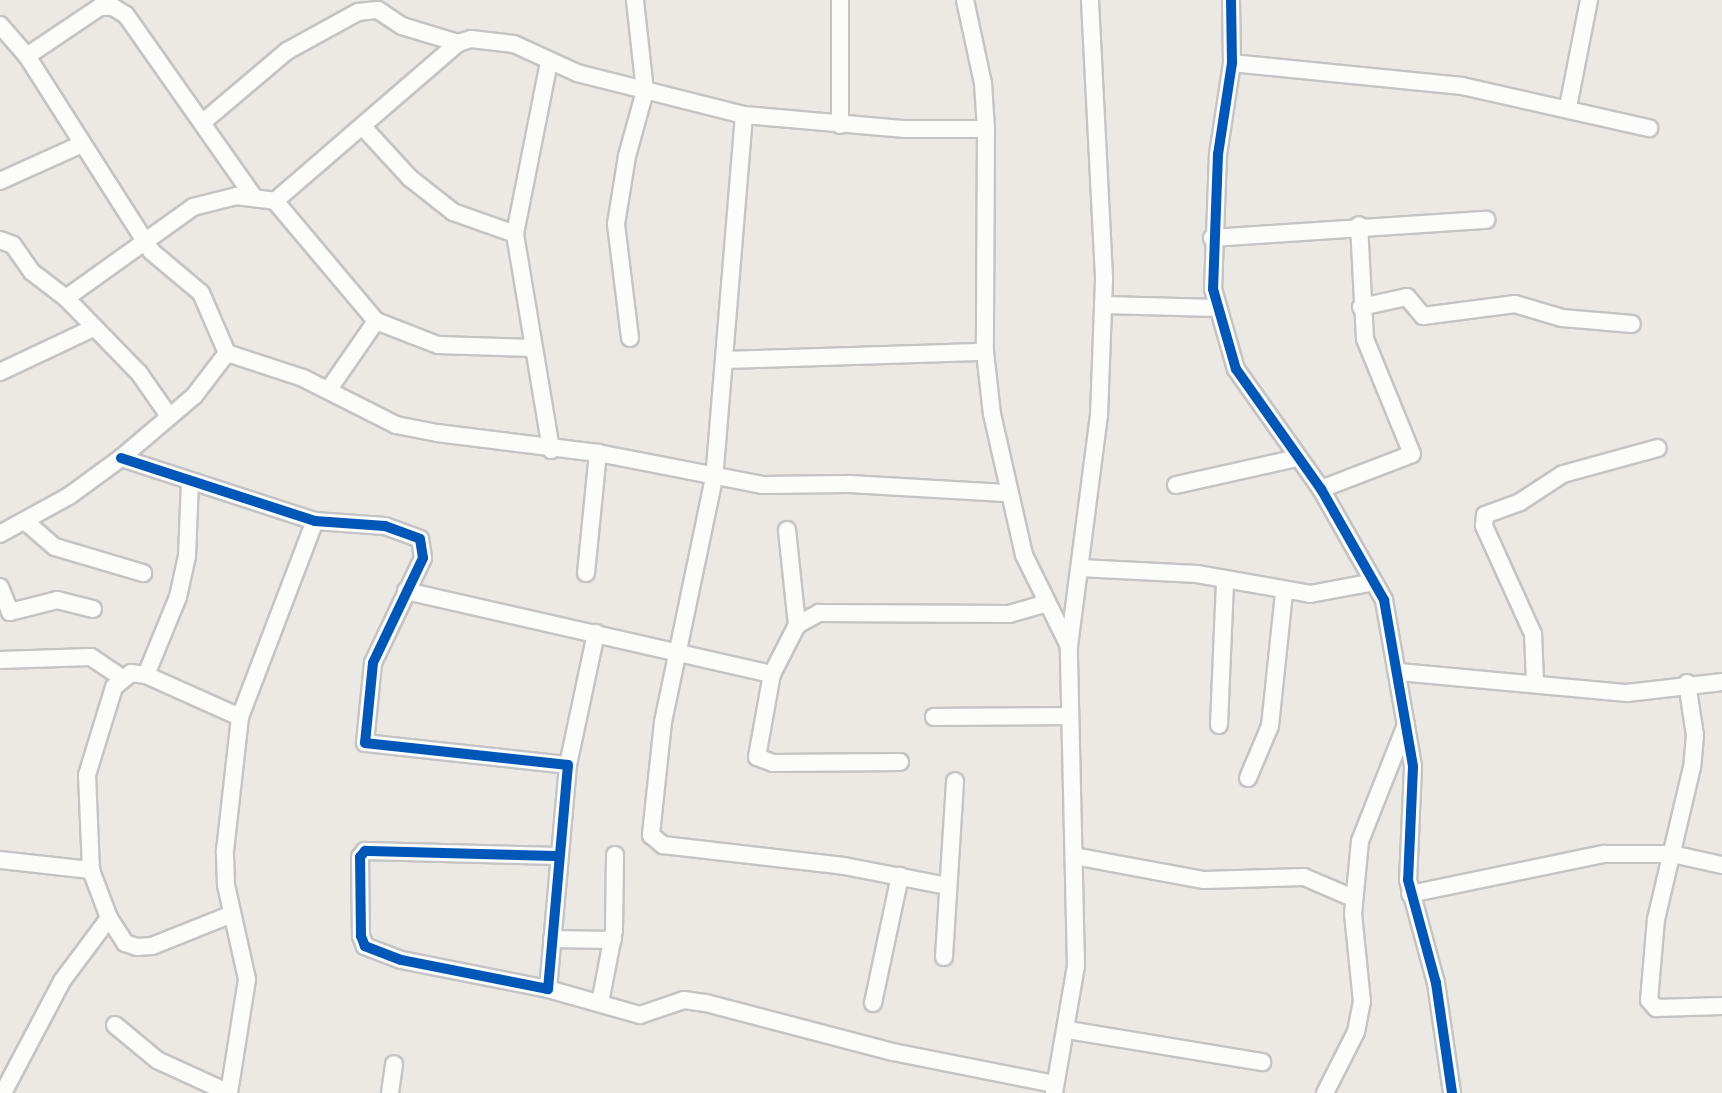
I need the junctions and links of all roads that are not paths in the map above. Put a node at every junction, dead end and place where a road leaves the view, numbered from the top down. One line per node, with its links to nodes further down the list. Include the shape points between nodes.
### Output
1 (343, 0): 8 (street)
2 (635, 0): 14 (street)
3 (840, 0): 18 (street)
4 (965, 0): 21 (street)
5 (1090, 0): 33 (street)
6 (1231, 0): 13 (street)
7 (1589, 0): 15 (street)
8 (354, 14): 10 (street, via 378,10 402,26); 17 (street, via 287,51)
9 (0, 25): 11 (street)
10 (458, 43): 12 (street, via 471,39 514,44); 19 (street)
11 (27, 56): 17 (street, via 88,13 113,7 126,15); 22 (street)
12 (549, 62): 14 (street); 28 (street)
13 (1232, 63): 15 (street, via 1396,77); 30 (street)
14 (645, 91): 16 (street); 39 (street, via 616,224)
15 (1568, 107): 20 (street)
16 (744, 115): 18 (street); 43 (street)
17 (203, 122): 24 (street)
18 (840, 125): 21 (street)
19 (364, 128): 25 (street); 28 (street, via 410,178 453,212)
20 (1649, 128)
21 (986, 129): 41 (street)
22 (82, 144): 23 (street); 29 (street)
23 (0, 181)
24 (253, 196): 25 (street); 29 (street, via 193,207)
25 (275, 201): 36 (street)
26 (1486, 220): 27 (street)
27 (1359, 225): 30 (street); 34 (street)
28 (515, 234): 40 (street)
29 (145, 238): 32 (street); 42 (street, via 160,262 201,293)
30 (1212, 238): 35 (street)
31 (0, 240): 32 (street, via 13,245 32,272)
32 (66, 298): 38 (street)
33 (1103, 305): 35 (street); 61 (street, via 1099,416)
34 (1361, 307): 37 (street, via 1407,297 1423,316 1515,304 1562,318); 55 (street, via 1377,374 1412,454)
35 (1217, 308): 51 (street, via 1236,369)
36 (376, 321): 40 (street, via 438,345); 45 (street)
37 (1632, 324)
38 (91, 329): 44 (street); 46 (street, via 139,373)
39 (630, 338)
40 (532, 348): 48 (street)
41 (985, 352): 43 (street); 56 (street)
42 (227, 353): 45 (street); 46 (street, via 211,378)
43 (725, 360): 52 (street)
44 (0, 372)
45 (329, 389): 48 (street, via 396,425)
46 (169, 416): 50 (street)
47 (1658, 448): 80 (street, via 1563,474 1520,502 1485,515 1484,526 1533,634)
48 (551, 450): 49 (street)
49 (598, 453): 52 (street); 63 (street)
50 (121, 458): 53 (street); 58 (street)
51 (1297, 458): 54 (street); 55 (street)
52 (714, 478): 56 (street, via 762,485); 74 (street)
53 (190, 481): 57 (street); 78 (street, via 187,556 178,597)
54 (1176, 485)
55 (1321, 489): 65 (street)
56 (1006, 493): 69 (street, via 1024,555)
57 (315, 521): 67 (street, via 385,526 420,539 423,558); 84 (street)
58 (26, 522): 60 (street); 62 (street, via 55,547)
59 (787, 530): 71 (street)
60 (0, 534)
61 (1080, 568): 64 (street); 73 (street)
62 (143, 573)
63 (586, 573)
64 (1225, 579): 68 (street); 87 (street)
65 (1374, 582): 68 (street, via 1310,594); 76 (street, via 1388,615)
66 (0, 587): 70 (street, via 10,612 57,600)
67 (406, 591): 72 (street); 89 (street, via 373,663 365,743)
68 (1284, 593): 90 (street, via 1270,726)
69 (1047, 603): 71 (street, via 1009,614 819,613); 73 (street)
70 (93, 609)
71 (797, 625): 77 (street)
72 (596, 633): 74 (street); 89 (street)
73 (1069, 646): 83 (street)
74 (678, 652): 77 (street); 99 (street, via 656,769 651,827 656,842)
75 (0, 660): 79 (street, via 91,657)
76 (1399, 672): 80 (street); 86 (street)
77 (772, 674): 88 (street, via 757,757 773,763)
78 (146, 675): 79 (street); 84 (street)
79 (121, 677): 98 (street, via 87,775 84,809)
80 (1535, 681): 82 (street, via 1627,693)
81 (1722, 682): 82 (street)
82 (1687, 683): 92 (street, via 1695,735)
83 (1068, 716): 85 (street); 95 (street)
84 (240, 717): 103 (street, via 225,851)
85 (934, 717)
86 (1406, 724): 101 (street, via 1413,767); 102 (street, via 1360,841)
87 (1219, 725)
88 (900, 762)
89 (568, 765): 94 (street)
90 (1248, 778)
91 (955, 781): 100 (street)
92 (1672, 854): 97 (street); 101 (street, via 1562,860); 111 (street, via 1656,919 1649,1000 1656,1008)
93 (615, 855): 106 (street)
94 (559, 856): 105 (street); 108 (street, via 377,847 360,857 365,946 401,960)
95 (1074, 856): 102 (street, via 1204,880 1304,877); 113 (street, via 1076,942)
96 (0, 860): 98 (street)
97 (1722, 865)
98 (91, 870): 104 (street)
99 (900, 876): 100 (street); 110 (street)
100 (948, 886): 107 (street)
101 (1410, 894): 120 (street, via 1436,983)
102 (1353, 898): 119 (street, via 1362,1002 1356,1032)
103 (232, 914): 104 (street, via 137,947 125,943); 112 (street, via 247,979 229,1093 157,1060)
104 (109, 918): 117 (street, via 62,981)
105 (552, 939): 106 (street); 108 (street)
106 (613, 940): 109 (street)
107 (944, 957)
108 (548, 989): 109 (street)
109 (600, 1003): 116 (street, via 640,1015 684,1000 706,1003)
110 (873, 1003)
111 (1722, 1006)
112 (115, 1025)
113 (1068, 1030): 114 (street); 116 (street)
114 (1262, 1062)
115 (394, 1064): 118 (street)
116 (1055, 1088)
117 (3, 1093)
118 (390, 1093)
119 (1325, 1093)
120 (1452, 1093)

